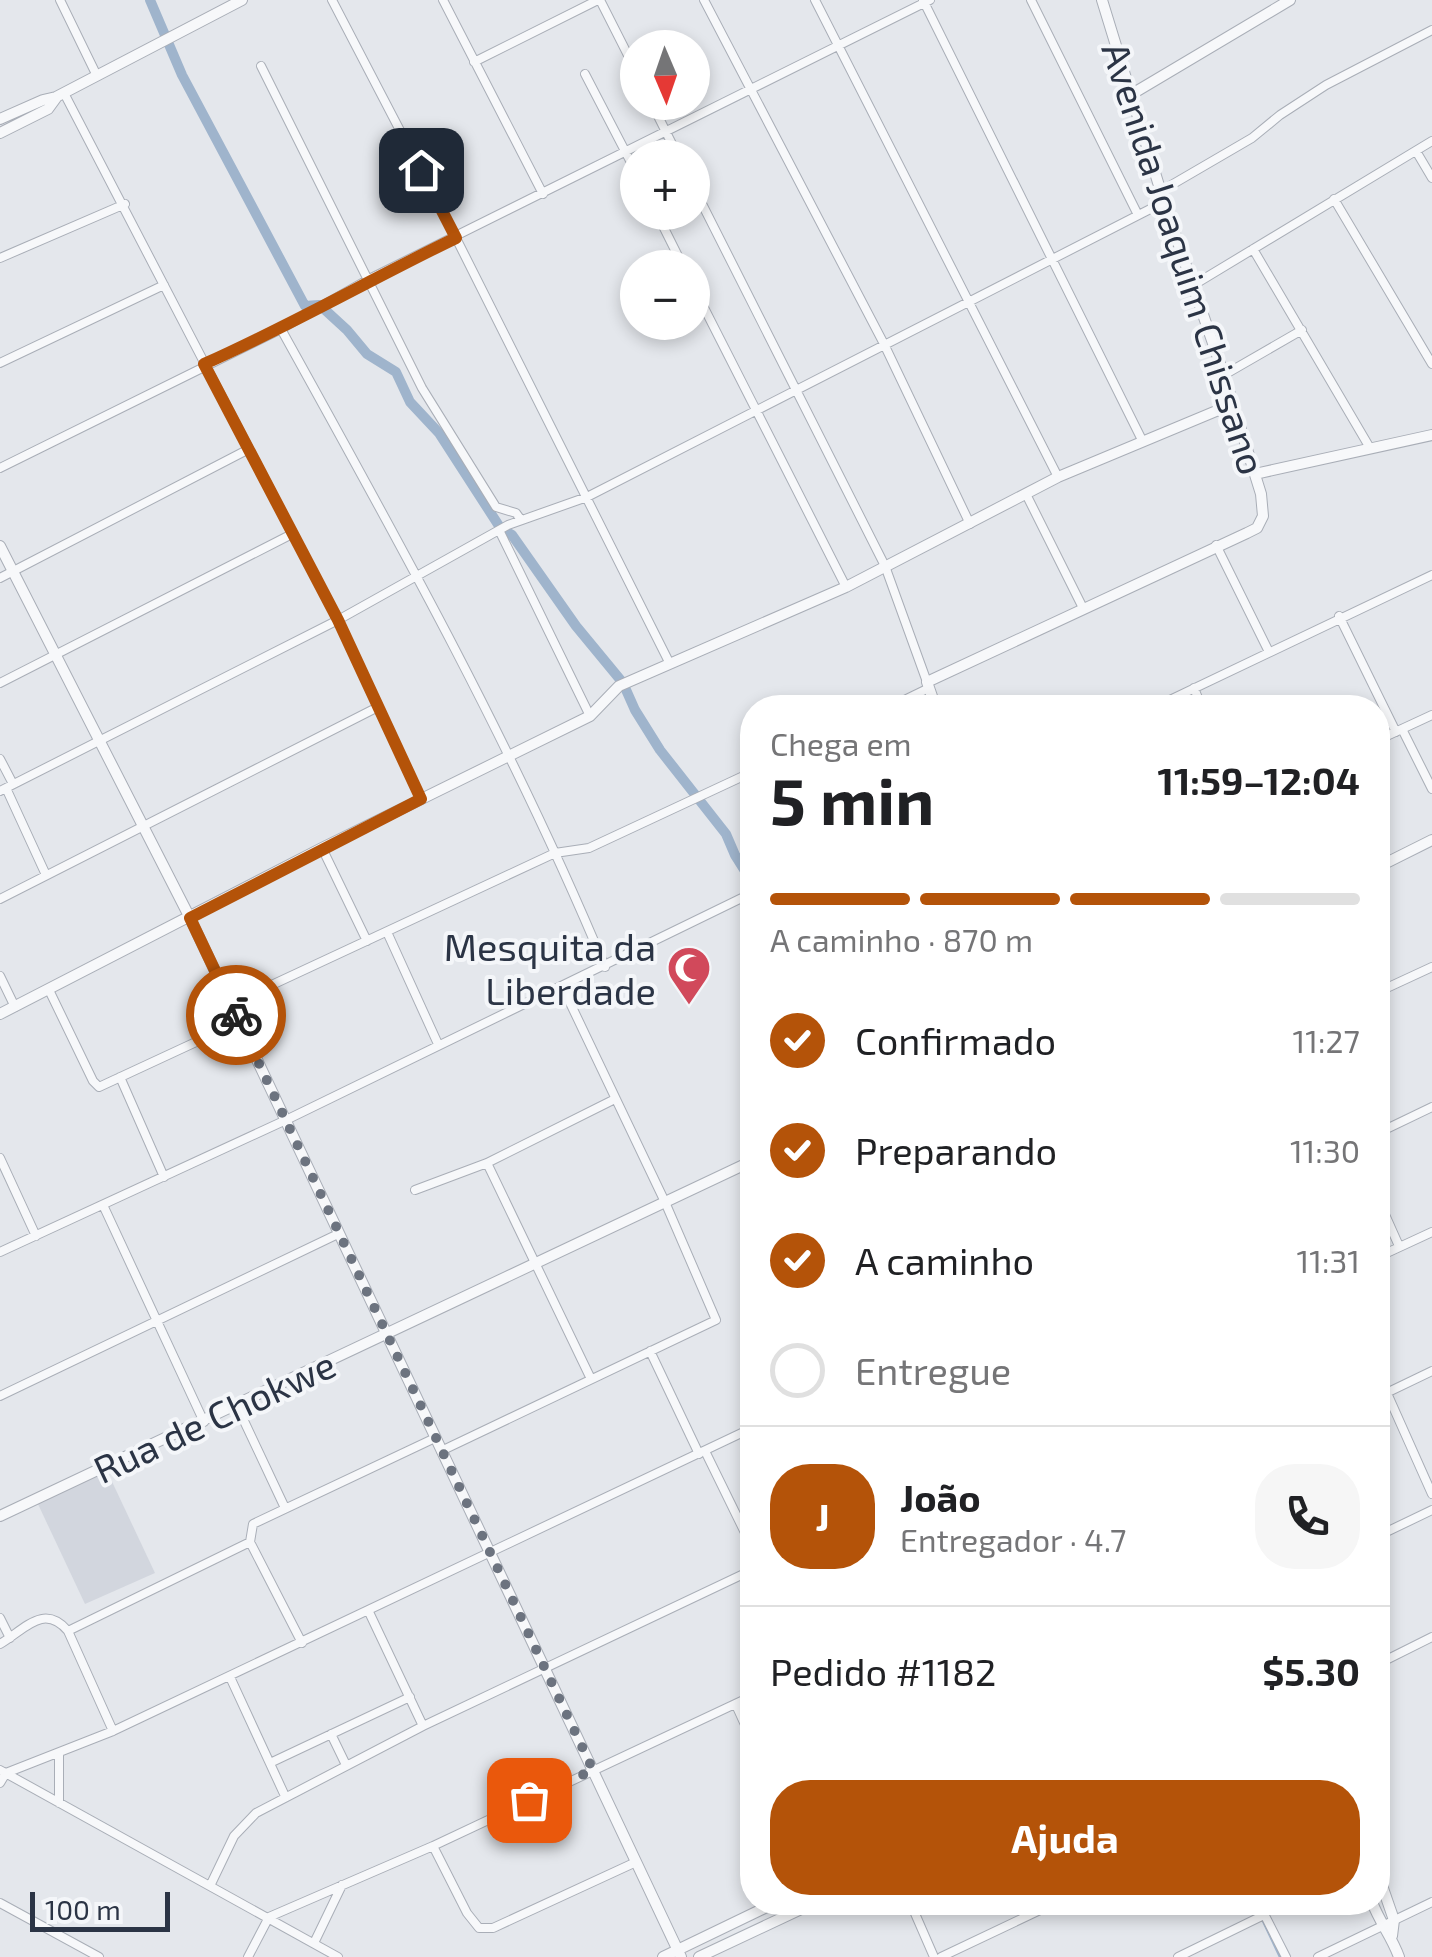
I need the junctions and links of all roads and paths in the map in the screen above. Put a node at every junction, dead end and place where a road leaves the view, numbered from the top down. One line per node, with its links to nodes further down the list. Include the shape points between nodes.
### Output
1 (60, 0): 18 (street)
2 (242, 0): 18 (street)
3 (332, 0): 39 (street)
4 (443, 0): 15 (street)
5 (599, 0): 13 (street); 15 (street)
6 (704, 0): 19 (street)
7 (815, 0): 14 (street)
8 (1031, 0): 37 (street)
9 (1102, 0): 20 (street, Avenida Joaquim Chissano)
10 (1290, 0): 20 (street)
11 (926, 1): 14 (street); 42 (street)
12 (1432, 30): 34 (street, via 1326,85)
13 (620, 40)
14 (838, 48): 19 (street); 46 (street)
15 (474, 62): 33 (street)
16 (261, 66): 43 (street)
17 (585, 74): 28 (street)
18 (97, 76): 21 (street)
19 (750, 92): 25 (street); 50 (street)
20 (1132, 94): 34 (street, Avenida Joaquim Chissano)
21 (60, 95): 22 (street); 24 (street, via 48,109); 36 (street)
22 (0, 119)
23 (659, 120): 25 (street)
24 (0, 133)
25 (666, 134): 26 (street); 27 (street)
26 (653, 140)
27 (669, 140)
28 (620, 141)
29 (1432, 141): 30 (street)
30 (1416, 151): 32 (street); 35 (street)
31 (620, 155): 33 (street)
32 (1432, 178)
33 (542, 194): 39 (street)
34 (1163, 196): 37 (street); 45 (street, Avenida Joaquim Chissano)
35 (1334, 199): 40 (street); 53 (street)
36 (125, 204): 41 (street); 44 (street)
37 (1138, 215): 42 (street)
38 (710, 219): 55 (street)
39 (456, 238): 43 (street); 66 (street)
40 (1253, 248): 45 (street); 49 (street)
41 (0, 258)
42 (1053, 260): 46 (street); 59 (street)
43 (369, 279): 48 (street); 67 (street, via 479,484 496,507)
44 (164, 285): 51 (street); 52 (street)
45 (1192, 286): 54 (street, Avenida Joaquim Chissano)
46 (968, 300): 50 (street); 64 (street)
47 (710, 319): 57 (street)
48 (281, 330): 52 (street); 76 (street)
49 (1302, 330): 54 (street); 60 (street)
50 (884, 344): 55 (street); 68 (street)
51 (0, 362)
52 (204, 364): 61 (street); 62 (street)
53 (1432, 364)
54 (1224, 375): 56 (street, Avenida Joaquim Chissano)
55 (798, 388): 57 (street); 73 (street)
56 (1234, 404): 59 (street); 63 (street, Avenida Joaquim Chissano)
57 (756, 410): 66 (street); 78 (street)
58 (1432, 435): 60 (street)
59 (1144, 442): 64 (street)
60 (1370, 448): 63 (street)
61 (247, 450): 70 (street); 74 (street)
62 (0, 468)
63 (1255, 474): 72 (street, Avenida Joaquim Chissano, via 1264,516 1257,528)
64 (1058, 477): 65 (street)
65 (1026, 494): 68 (street); 79 (street)
66 (587, 496): 67 (street); 84 (street)
67 (521, 520): 69 (street)
68 (970, 524): 73 (street)
69 (499, 530): 76 (street); 96 (street)
70 (292, 534): 81 (street); 83 (street)
71 (0, 546): 74 (street)
72 (1216, 546): 79 (street); 82 (street)
73 (885, 566): 78 (street); 86 (street)
74 (12, 572): 77 (street); 83 (street)
75 (1432, 575): 80 (street)
76 (419, 576): 81 (street); 100 (street)
77 (0, 578)
78 (846, 587): 84 (street)
79 (1083, 608): 86 (street)
80 (1339, 616): 82 (street); 92 (street)
81 (338, 620): 93 (street); 99 (street)
82 (1269, 652): 87 (street)
83 (56, 654): 85 (street); 99 (street)
84 (668, 662): 96 (street, via 619,686)
85 (0, 683)
86 (928, 685): 88 (street); 89 (street)
87 (1194, 688): 90 (street); 91 (street)
88 (911, 695)
89 (931, 695)
90 (1180, 695)
91 (1197, 695)
92 (1381, 695)
93 (376, 708): 105 (street); 106 (street)
94 (1390, 713): 97 (street)
95 (1432, 715): 97 (street)
96 (590, 716): 100 (street)
97 (1399, 730): 98 (street); 104 (street)
98 (1390, 734)
99 (100, 740): 103 (street); 106 (street)
100 (509, 756): 105 (street); 109 (street)
101 (0, 758): 103 (street)
102 (740, 777): 109 (street, via 589,848)
103 (6, 788): 111 (street)
104 (1432, 789)
105 (421, 799): 108 (street)
106 (142, 827): 111 (street); 114 (street)
107 (1432, 840): 110 (street)
108 (322, 848): 114 (street); 116 (street)
109 (555, 853): 115 (street); 117 (street)
110 (1390, 860)
111 (46, 875): 112 (street)
112 (0, 898)
113 (740, 899): 117 (street)
114 (190, 918): 122 (street); 123 (street)
115 (387, 932): 116 (street); 127 (street)
116 (367, 942): 123 (street)
117 (605, 966): 120 (street)
118 (1432, 967): 121 (street)
119 (0, 976): 124 (street)
120 (562, 986): 127 (street); 129 (street)
121 (1390, 986)
122 (50, 990): 124 (street); 128 (street, via 95,1085)
123 (231, 1004): 126 (street)
124 (15, 1007): 125 (street)
125 (0, 1014)
126 (239, 1022): 128 (street); 131 (street)
127 (438, 1044): 131 (street)
128 (120, 1077): 136 (street)
129 (615, 1099): 134 (street); 138 (street)
130 (1432, 1107): 132 (street)
131 (286, 1120): 136 (street); 142 (street)
132 (1390, 1128)
133 (0, 1158): 143 (street)
134 (488, 1164): 137 (street); 147 (street)
135 (740, 1167): 138 (street, Rua de Chokwe)
136 (164, 1176): 139 (street)
137 (415, 1190)
138 (666, 1202): 147 (street, Rua de Chokwe); 150 (street, via 716,1320)
139 (103, 1205): 143 (street); 148 (street)
140 (1390, 1225): 144 (street)
141 (1432, 1232): 144 (street)
142 (338, 1234): 148 (street); 149 (street)
143 (36, 1236): 146 (street)
144 (1400, 1246): 145 (street)
145 (1390, 1251)
146 (0, 1252)
147 (536, 1264): 149 (street, Rua de Chokwe); 152 (street)
148 (159, 1319): 154 (street); 157 (street)
149 (385, 1334): 156 (street, Rua de Chokwe); 159 (street)
150 (650, 1351): 152 (street); 161 (street)
151 (1432, 1371): 153 (street)
152 (591, 1379): 160 (street)
153 (1390, 1391)
154 (0, 1396)
155 (1390, 1397): 162 (street)
156 (237, 1406): 157 (street, Rua de Chokwe); 163 (street)
157 (204, 1422): 165 (street, Rua de Chokwe)
158 (740, 1434): 161 (street)
159 (435, 1438): 160 (street); 163 (street)
160 (441, 1451): 169 (street)
161 (702, 1453): 166 (street); 169 (street)
162 (1432, 1494)
163 (285, 1508): 168 (street, via 253,1524)
164 (1432, 1510): 167 (street)
165 (0, 1516)
166 (740, 1524)
167 (1390, 1530)
168 (250, 1542): 173 (street); 177 (street)
169 (489, 1552): 171 (street); 179 (street)
170 (740, 1576): 179 (street)
171 (368, 1610): 177 (street); 181 (street)
172 (0, 1618): 174 (street)
173 (68, 1631): 174 (street, via 50,1616); 186 (street)
174 (10, 1638): 176 (street)
175 (1432, 1638): 178 (street)
176 (0, 1644)
177 (302, 1644): 180 (street)
178 (1390, 1658)
179 (544, 1667): 185 (street); 191 (street)
180 (230, 1677): 186 (street); 189 (street)
181 (410, 1697): 185 (street); 187 (street)
182 (740, 1702): 183 (street)
183 (736, 1704): 184 (street); 191 (street)
184 (740, 1713)
185 (423, 1726): 190 (street)
186 (113, 1731): 188 (street)
187 (331, 1734): 189 (street); 190 (street)
188 (58, 1753): 192 (street); 195 (street)
189 (270, 1763): 194 (street)
190 (346, 1765): 194 (street)
191 (593, 1770): 196 (street); 197 (street)
192 (3, 1771): 193 (street); 195 (street)
193 (0, 1784)
194 (285, 1796): 199 (street, via 244,1823)
195 (60, 1803): 199 (street)
196 (433, 1846): 197 (street, via 479,1928 494,1928); 198 (street)
197 (636, 1862): 214 (street)
198 (342, 1885): 209 (street); 213 (street)
199 (210, 1886): 209 (street)
200 (1432, 1902): 210 (street)
201 (0, 1904): 215 (street)
202 (1390, 1908): 210 (street)
203 (752, 1915): 214 (street)
204 (788, 1915): 219 (street)
205 (917, 1915): 220 (street)
206 (1029, 1915): 220 (street)
207 (1264, 1915): 221 (street); 222 (street)
208 (1377, 1915): 211 (street)
209 (269, 1916): 213 (street); 216 (street)
210 (1394, 1920): 211 (street); 212 (street)
211 (1381, 1926): 212 (street); 223 (street)
212 (1392, 1936): 224 (street)
213 (314, 1943): 217 (street)
214 (679, 1954): 218 (street)
215 (99, 1957)
216 (248, 1957)
217 (338, 1957)
218 (663, 1957)
219 (699, 1957)
220 (938, 1957)
221 (1178, 1957)
222 (1286, 1957)
223 (1318, 1957)
224 (1399, 1957)

